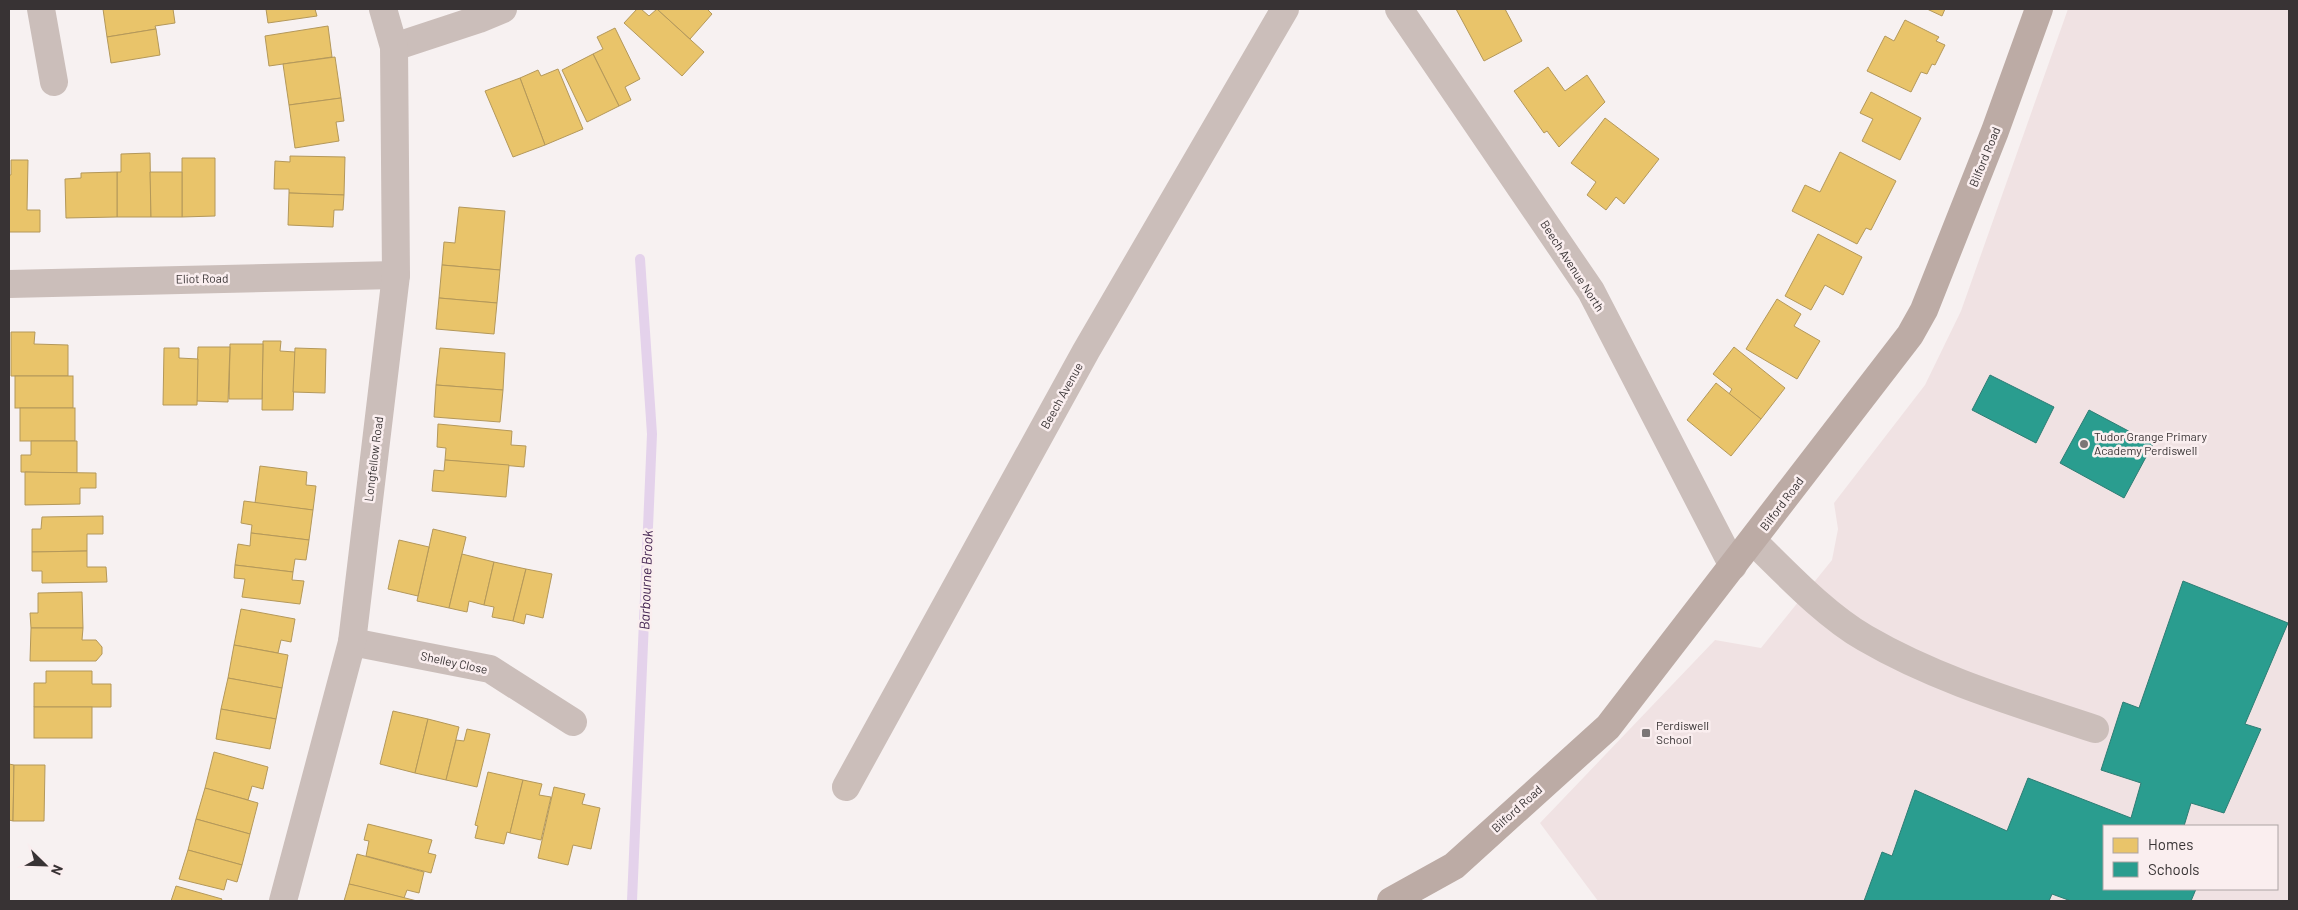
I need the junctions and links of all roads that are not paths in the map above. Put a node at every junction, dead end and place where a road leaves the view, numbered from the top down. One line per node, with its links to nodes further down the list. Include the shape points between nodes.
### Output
1 (41, 9): 8 (street)
2 (383, 9): 7 (street, Longfellow Road)
3 (503, 9): 7 (street)
4 (1285, 9): 16 (street, Beech Avenue, via 1086,351)
5 (1399, 9): 12 (street, Beech Avenue North, via 1591,291)
6 (2039, 9): 11 (main road, Bilford Road, via 1996,131 1924,310 1910,335)
7 (394, 47): 9 (street, Longfellow Road)
8 (54, 82)
9 (396, 275): 10 (street, Eliot Road); 13 (street, Longfellow Road)
10 (9, 284)
11 (1753, 541): 12 (main road, Bilford Road); 15 (street, via 1805,593 1864,638 1953,682)
12 (1733, 566): 18 (main road, Bilford Road, via 1608,727 1454,866)
13 (352, 642): 14 (street, Shelley Close, via 490,669); 17 (street, Longfellow Road)
14 (573, 722)
15 (2095, 729)
16 (846, 787)
17 (283, 901)
18 (1390, 901)

